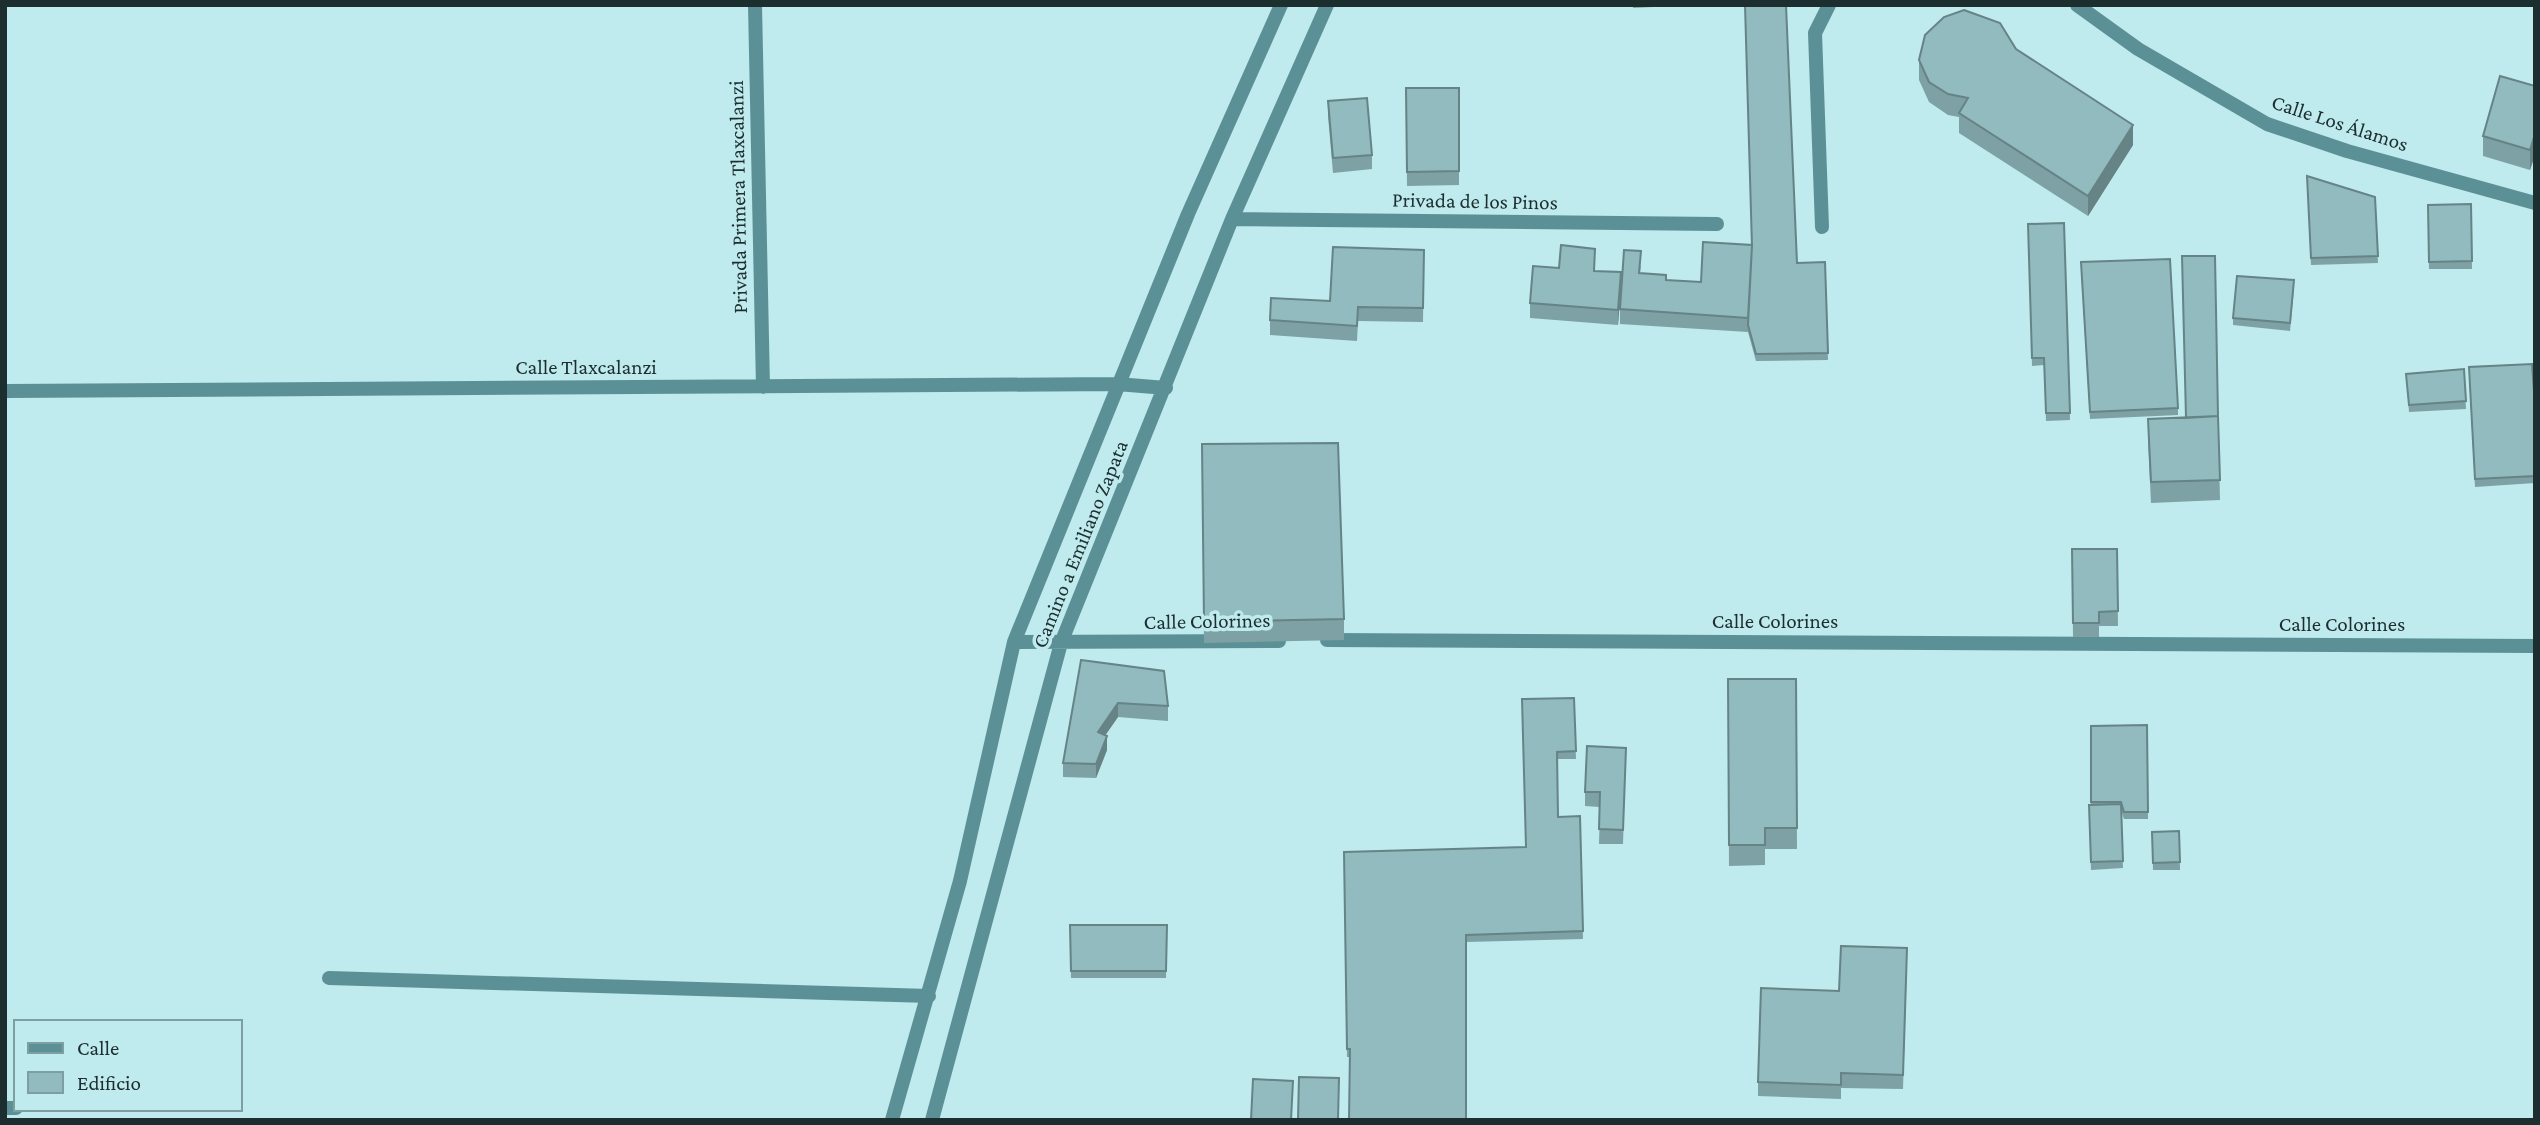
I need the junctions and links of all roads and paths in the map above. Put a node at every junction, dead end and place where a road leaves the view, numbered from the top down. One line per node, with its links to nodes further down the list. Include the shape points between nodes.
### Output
1 (755, 5): 11 (street, Privada Primera Tlaxcalanzi)
2 (1281, 5): 10 (street, Camino a Emiliano Zapata)
3 (1327, 5): 7 (street, Camino a Emiliano Zapata)
4 (1829, 5): 9 (street, via 1815,33)
5 (2077, 5): 6 (street, Calle Los Álamos, via 2138,49 2267,124)
6 (2535, 203)
7 (1233, 219): 8 (street, Privada de los Pinos); 12 (street, Camino a Emiliano Zapata)
8 (1717, 224)
9 (1822, 227)
10 (1117, 384): 11 (street, Calle Tlaxcalanzi); 12 (street, Calle Tlaxcalanzi); 14 (street, Camino a Emiliano Zapata)
11 (764, 387): 13 (street, Calle Tlaxcalanzi)
12 (1166, 388): 15 (street, Camino a Emiliano Zapata)
13 (5, 391)
14 (1014, 642): 15 (street, Calle Colorines); 18 (street, Camino a Emiliano Zapata)
15 (1060, 643): 16 (street, Calle Colorines); 20 (street, Camino a Emiliano Zapata)
16 (2535, 646)
17 (329, 978): 18 (street)
18 (929, 996): 19 (street, Camino a Emiliano Zapata)
19 (892, 1120)
20 (932, 1120)

